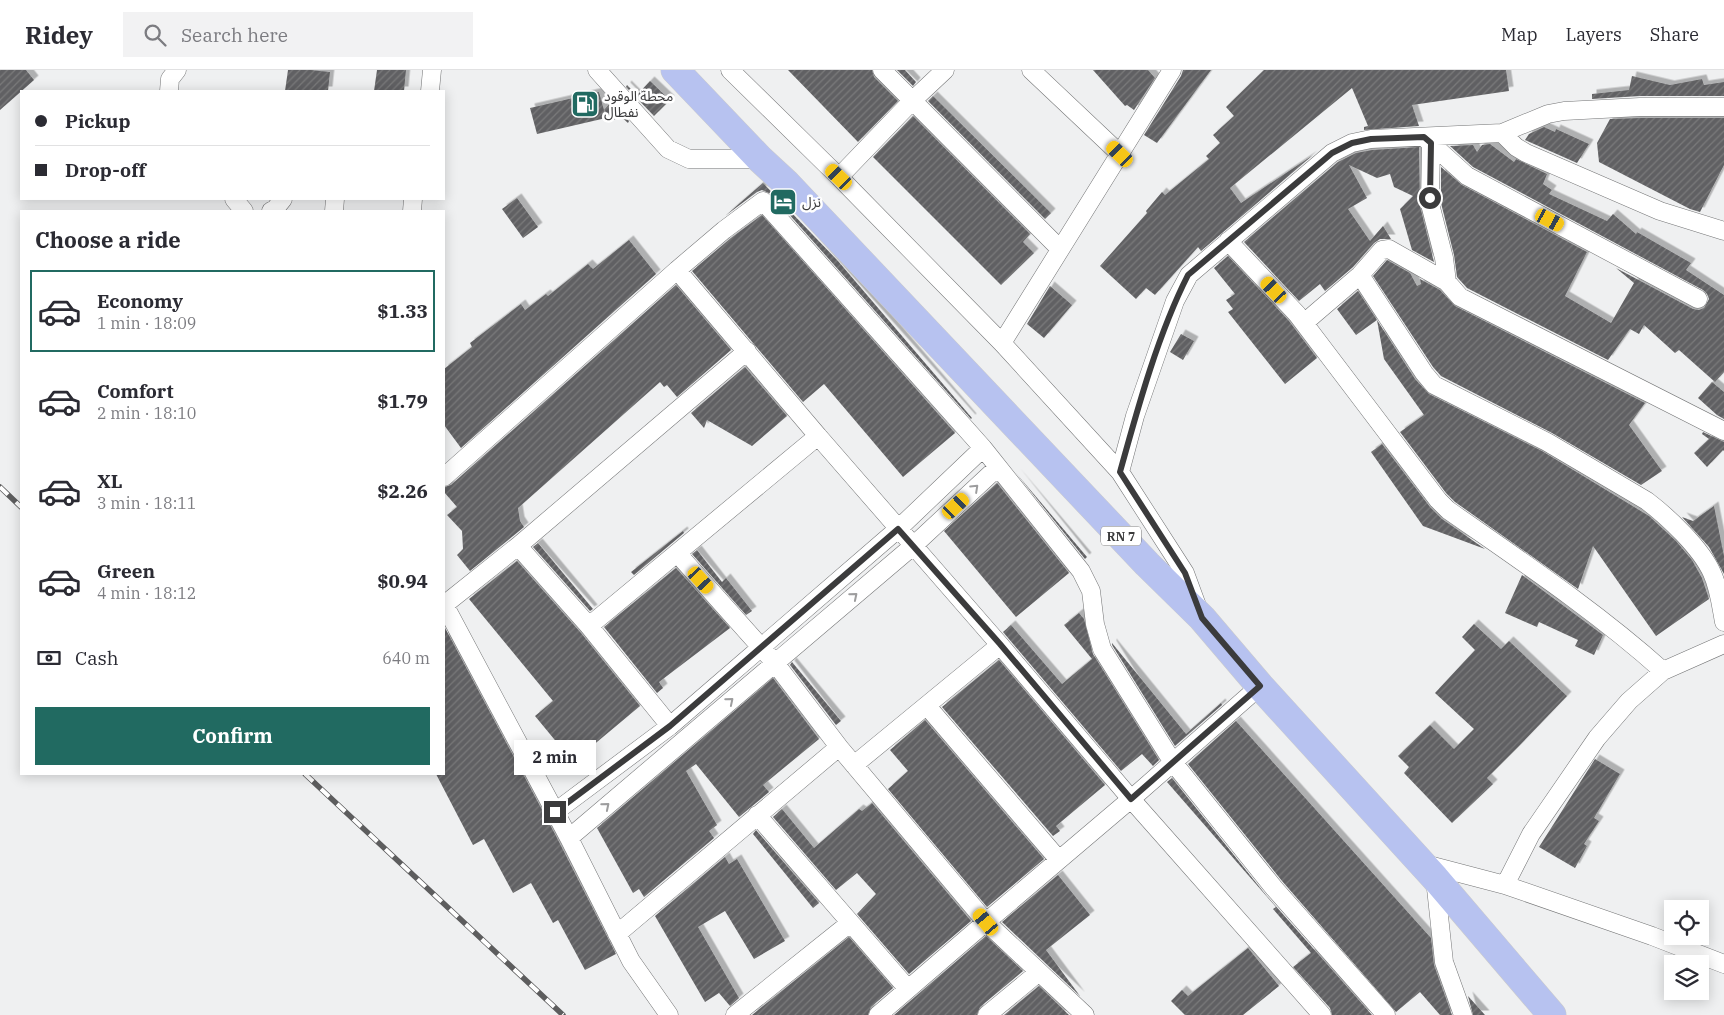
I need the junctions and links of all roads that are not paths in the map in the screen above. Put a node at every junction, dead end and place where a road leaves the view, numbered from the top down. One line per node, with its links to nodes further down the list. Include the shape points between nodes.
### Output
1 (177, 70): 10 (street, via 170,79)
2 (432, 70): 11 (street)
3 (597, 70): 17 (street, via 668,149 689,159)
4 (675, 70): 17 (main road, RN 7)
5 (730, 70): 18 (street)
6 (882, 70): 12 (street)
7 (945, 70): 12 (street)
8 (1031, 70): 16 (street)
9 (1172, 70): 16 (street)
10 (169, 90)
11 (430, 90)
12 (913, 100): 18 (street); 27 (street)
13 (1724, 107): 14 (street, via 1564,111 1548,114)
14 (1502, 134): 15 (street); 25 (street, via 1526,153 1660,211)
15 (1427, 140): 26 (street, via 1371,139 1345,146 1332,153); 30 (street, via 1430,198); 31 (street, via 1467,176)
16 (1120, 154): 27 (street)
17 (760, 159): 19 (main road, RN 7)
18 (839, 177): 33 (street)
19 (786, 183): 22 (street); 47 (main road, RN 7)
20 (235, 200): 23 (street)
21 (282, 200): 24 (street)
22 (763, 201): 28 (street); 37 (street)
23 (243, 210)
24 (273, 210)
25 (1724, 231)
26 (1228, 241): 32 (street); 39 (street, via 1188,275 1175,301 1135,416)
27 (1060, 249): 33 (street)
28 (677, 270): 34 (street); 40 (street)
29 (1360, 275): 30 (street, via 1380,252 1389,249); 32 (street); 48 (street, via 1434,385 1547,442 1660,511 1704,558 1712,572)
30 (1447, 282): 35 (street, via 1460,296)
31 (1698, 299)
32 (1304, 323): 54 (street, via 1448,510 1545,577)
33 (1002, 343): 39 (street)
34 (747, 351): 36 (street); 42 (street)
35 (1724, 431)
36 (818, 436): 41 (street); 44 (street)
37 (983, 448): 38 (street); 41 (street)
38 (998, 467): 43 (street, one-way to 38); 59 (street, via 1081,571 1091,591 1102,649)
39 (1120, 472): 47 (street, via 1185,573)
40 (445, 476)
41 (898, 529): 43 (street); 52 (street)
42 (518, 546): 45 (street); 49 (street)
43 (913, 546): 50 (street); 53 (street, one-way to 43)
44 (677, 553): 49 (street); 52 (street)
45 (445, 603)
46 (445, 606): 62 (street)
47 (1202, 618): 55 (main road, RN 7)
48 (1724, 622)
49 (588, 626): 57 (street)
50 (1000, 644): 56 (street); 61 (street)
51 (1724, 644): 54 (street)
52 (761, 647): 53 (street); 57 (street)
53 (775, 663): 58 (street); 64 (street, one-way to 53)
54 (1663, 671): 67 (street, via 1629,701 1597,738 1531,834)
55 (1260, 686): 59 (street); 66 (main road, RN 7)
56 (927, 706): 60 (street); 65 (street)
57 (670, 726): 62 (street)
58 (839, 747): 60 (street); 63 (street)
59 (1172, 761): 61 (street); 80 (street, via 1274,888)
60 (854, 765): 68 (street)
61 (1131, 799): 65 (street); 79 (street)
62 (555, 812): 64 (street)
63 (757, 815): 69 (street); 70 (street)
64 (569, 838): 70 (street)
65 (1059, 860): 68 (street)
66 (1428, 871): 67 (street); 81 (street, via 1444,962); 82 (main road, RN 7)
67 (1505, 885): 71 (street)
68 (986, 922): 72 (street); 73 (street)
69 (850, 923): 73 (street); 75 (street)
70 (617, 934): 74 (street, via 631,961)
71 (1724, 964)
72 (1039, 972): 77 (street); 78 (street)
73 (908, 989): 76 (street)
74 (669, 1015)
75 (735, 1015)
76 (878, 1015)
77 (987, 1015)
78 (1085, 1015)
79 (1322, 1015)
80 (1386, 1015)
81 (1463, 1015)
82 (1552, 1015)

